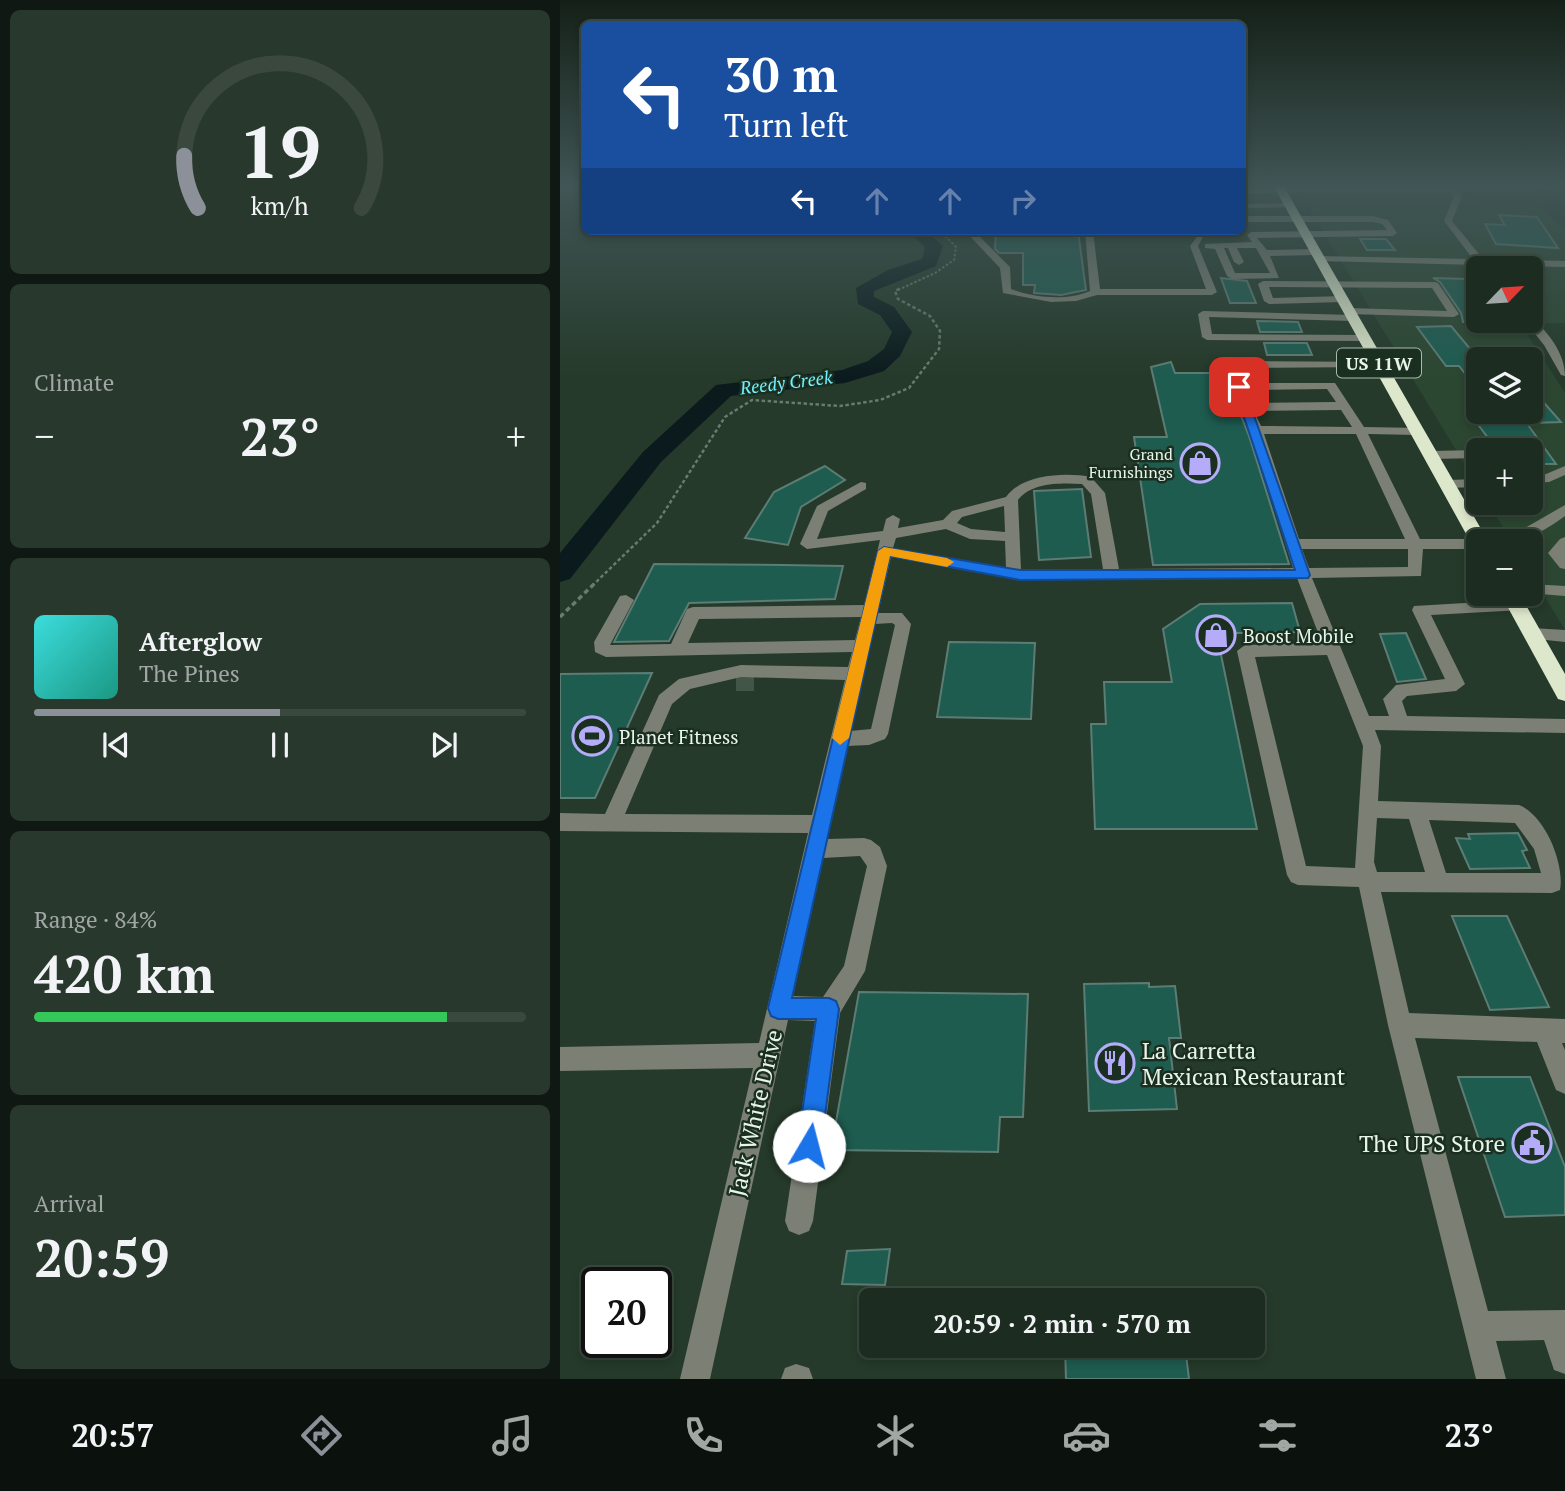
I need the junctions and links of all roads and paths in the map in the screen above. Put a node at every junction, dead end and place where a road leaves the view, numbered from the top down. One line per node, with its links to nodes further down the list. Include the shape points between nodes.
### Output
1 (956, 249): 64 (path, via 954,260 895,291 898,299 930,316 940,331 939,349 909,388 880,400 840,406 752,400 724,417 657,523)
2 (988, 249): 19 (street, via 1005,267 1006,291 1042,299 1087,297)
3 (1091, 249): 19 (street)
4 (1199, 249): 20 (street)
5 (1220, 249): 17 (street, via 1232,276)
6 (1233, 249): 17 (street)
7 (1260, 249): 12 (street)
8 (1302, 249): 12 (street)
9 (1317, 249): 18 (highway, US 11W)
10 (1329, 249): 14 (street)
11 (1367, 249): 13 (street)
12 (1264, 253): 17 (street, via 1276,276)
13 (1426, 253)
14 (1466, 263)
15 (1544, 264): 16 (street)
16 (1565, 264)
17 (1241, 268)
18 (1334, 284): 21 (highway, US 11W); 21 (street, via 1262,284 1269,301); 21 (street, via 1435,285 1454,314)
19 (1095, 292): 20 (street)
20 (1212, 292): 21 (street, via 1230,307)
21 (1349, 310): 23 (street); 26 (highway, US 11W)
22 (1231, 315): 23 (street); 25 (street); 25 (street, via 1203,314 1207,337)
23 (1301, 318): 27 (street)
24 (1540, 333): 29 (street)
25 (1236, 337): 27 (street)
26 (1365, 338): 27 (street); 28 (highway, US 11W)
27 (1310, 339)
28 (1379, 364): 30 (street, via 1234,364 1231,367); 35 (highway, US 11W)
29 (1565, 373)
30 (1239, 387): 31 (street, via 1331,384); 32 (street)
31 (1344, 406): 32 (street); 34 (street)
32 (1247, 407): 33 (street)
33 (1256, 430): 34 (street); 52 (street)
34 (1360, 430): 35 (street); 53 (street)
35 (1417, 431): 37 (highway, US 11W)
36 (1466, 454): 37 (street)
37 (1431, 455): 41 (highway, US 11W)
38 (1565, 470): 39 (street)
39 (1543, 479)
40 (1466, 483): 41 (street)
41 (1447, 484): 46 (highway, US 11W)
42 (861, 486): 48 (street, via 822,509 807,544)
43 (1011, 500): 45 (street, via 957,514); 49 (street); 56 (street, via 1013,494 1028,487 1086,480 1098,493)
44 (1565, 509): 47 (street)
45 (948, 524): 48 (street); 49 (street, via 969,534)
46 (1472, 529)
47 (1534, 529)
48 (889, 535): 55 (street); 63 (street, Jack White Drive)
49 (1012, 537): 55 (street)
50 (1466, 542): 53 (street)
51 (1565, 542): 54 (street, via 1555,552)
52 (1293, 544): 53 (street); 57 (street)
53 (1415, 544): 57 (street, via 1416,572 1409,574)
54 (1565, 564)
55 (1014, 574): 56 (street)
56 (1112, 575): 57 (street)
57 (1303, 575): 68 (street)
58 (1543, 590): 59 (street)
59 (1565, 591)
60 (626, 600): 69 (street, via 601,648)
61 (1466, 605): 75 (street, via 1420,610 1456,684 1402,690 1392,699)
62 (1516, 606): 65 (highway)
63 (869, 615): 67 (street, Jack White Drive); 69 (street, via 693,613); 77 (street, via 896,617 903,624 879,734)
64 (560, 617)
65 (1532, 634): 66 (street); 73 (highway)
66 (1565, 636)
67 (862, 646): 69 (street); 71 (street, Jack White Drive)
68 (1334, 649): 74 (street); 84 (street, via 1245,651 1297,875)
69 (677, 650)
70 (783, 672): 71 (street); 72 (street); 81 (street, via 685,684 665,700)
71 (855, 674): 77 (street, Jack White Drive)
72 (756, 682)
73 (1564, 689)
74 (1364, 723): 75 (street); 78 (street, via 1372,746)
75 (1401, 724): 76 (street)
76 (1565, 726)
77 (840, 739): 82 (street, Jack White Drive)
78 (1367, 809): 79 (street); 84 (street, via 1364,862)
79 (1416, 811): 85 (street); 85 (street, via 1519,814 1531,823 1552,876 1469,876)
80 (560, 822): 81 (street)
81 (611, 822): 82 (street)
82 (822, 824): 83 (street, Jack White Drive)
83 (816, 849): 86 (street, Jack White Drive); 87 (street, via 864,847 877,866 854,971)
84 (1368, 880): 85 (street); 88 (street)
85 (1448, 884)
86 (778, 1008): 87 (street); 90 (street, Jack White Drive)
87 (829, 1009): 93 (street)
88 (1400, 1025): 89 (street); 95 (street)
89 (1555, 1031): 92 (street)
90 (768, 1055): 91 (street); 97 (street, Jack White Drive)
91 (560, 1059)
92 (1565, 1081)
93 (799, 1221)
94 (1560, 1325): 95 (street); 96 (street)
95 (1477, 1326): 98 (street)
96 (1565, 1359)
97 (695, 1379)
98 (1491, 1379)

